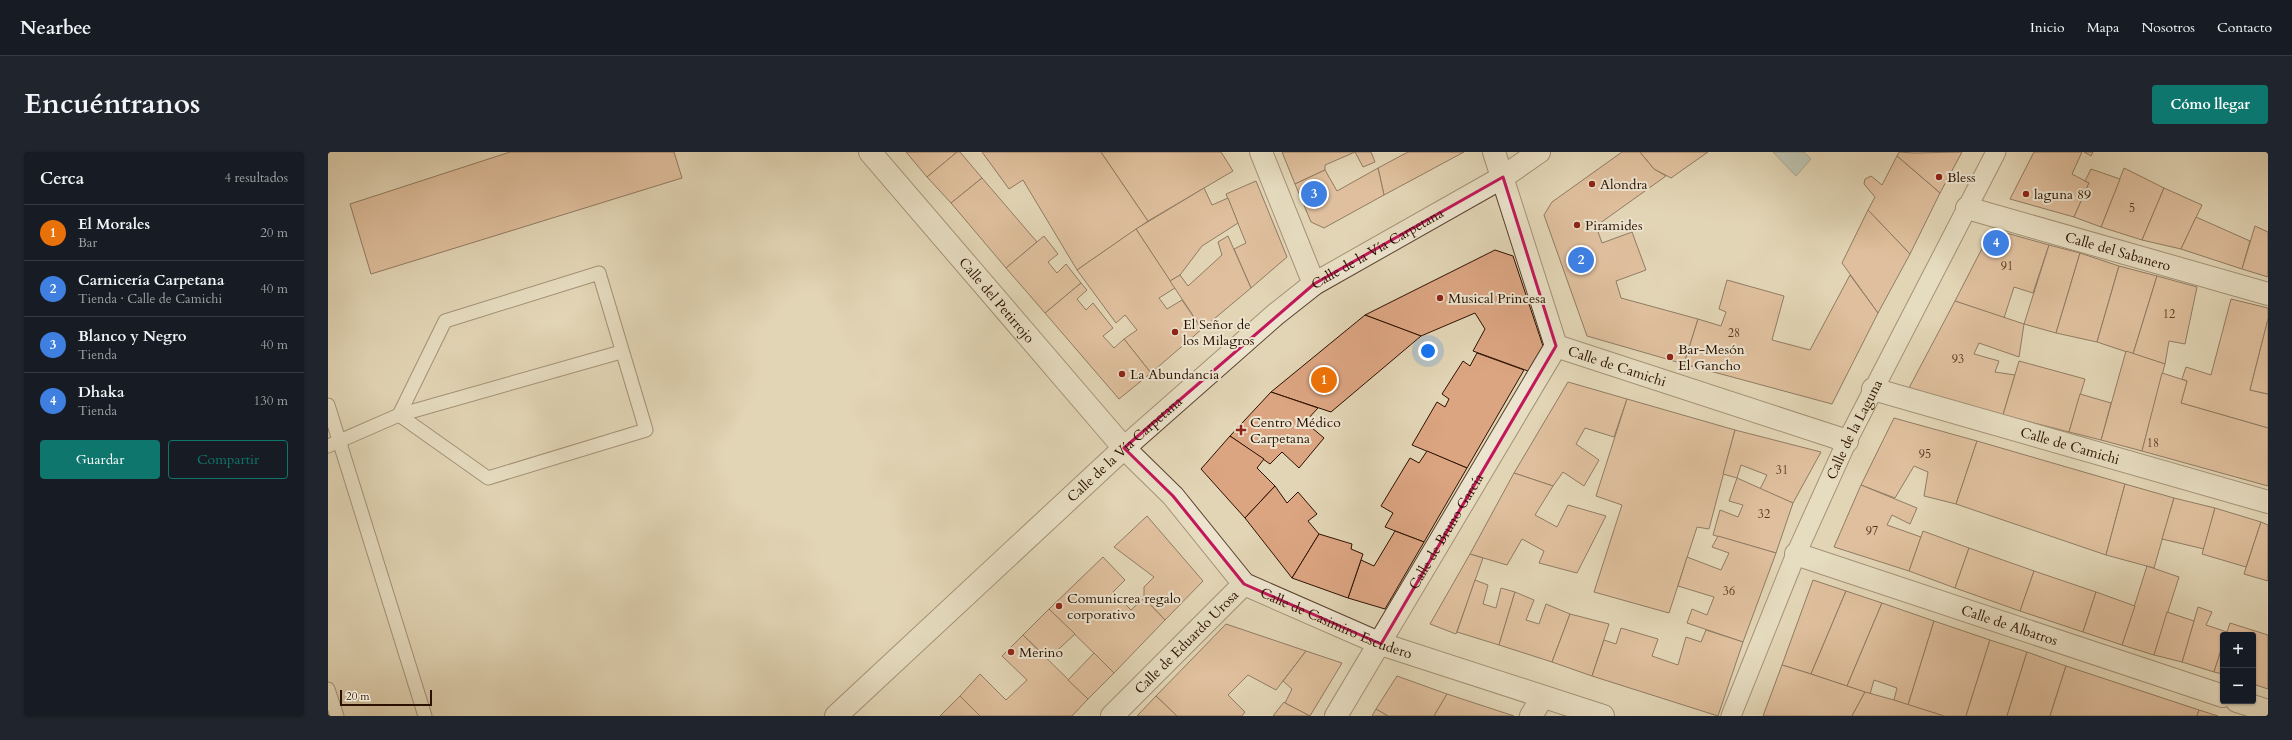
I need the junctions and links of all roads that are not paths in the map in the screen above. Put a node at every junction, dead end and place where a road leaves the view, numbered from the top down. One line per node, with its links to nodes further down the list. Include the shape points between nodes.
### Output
1 (870, 152): 17 (street, Calle del Petirrojo)
2 (1261, 152): 8 (street)
3 (1494, 152): 6 (street, Calle de Camichi)
4 (1539, 152): 6 (street, Calle de la Vía Carpetana)
5 (1996, 152): 7 (street, Calle de la Laguna)
6 (1503, 177): 8 (street, Calle de la Vía Carpetana); 10 (street, Calle de Camichi)
7 (1967, 208): 9 (street, Calle del Sabanero); 12 (street, Calle de la Laguna)
8 (1314, 284): 17 (street, Calle de la Vía Carpetana, via 1276,314)
9 (2268, 294)
10 (1556, 346): 15 (street, Calle de Camichi); 21 (street, Calle de Bruno García)
11 (621, 352): 14 (lane); 14 (lane, via 599,273 445,320); 14 (lane, via 646,430 488,478)
12 (1873, 389): 15 (street, Calle de la Laguna); 18 (street, Calle de Camichi)
13 (328, 405): 16 (lane)
14 (399, 415): 16 (lane)
15 (1847, 441): 19 (street, Calle de la Laguna)
16 (334, 444): 28 (lane)
17 (1124, 448): 20 (street, Calle de Casimiro Escudero, via 1173,496); 29 (street, Calle de la Vía Carpetana)
18 (2268, 502)
19 (1796, 554): 23 (street, Calle de Albatros); 34 (street, Calle de la Laguna)
20 (1244, 584): 21 (street, Calle de Casimiro Escudero); 30 (street, Calle de Eduardo Urosa)
21 (1381, 644): 24 (street, Calle de Casimiro Escudero); 31 (street, Calle de Bruno García)
22 (328, 689): 27 (lane)
23 (2220, 695)
24 (1542, 698): 32 (street); 33 (street, Calle de Casimiro Escudero)
25 (2246, 704): 26 (street)
26 (2268, 711)
27 (337, 716)
28 (425, 716)
29 (836, 716)
30 (1112, 716)
31 (1336, 716)
32 (1531, 716)
33 (1604, 716)
34 (1731, 716)

